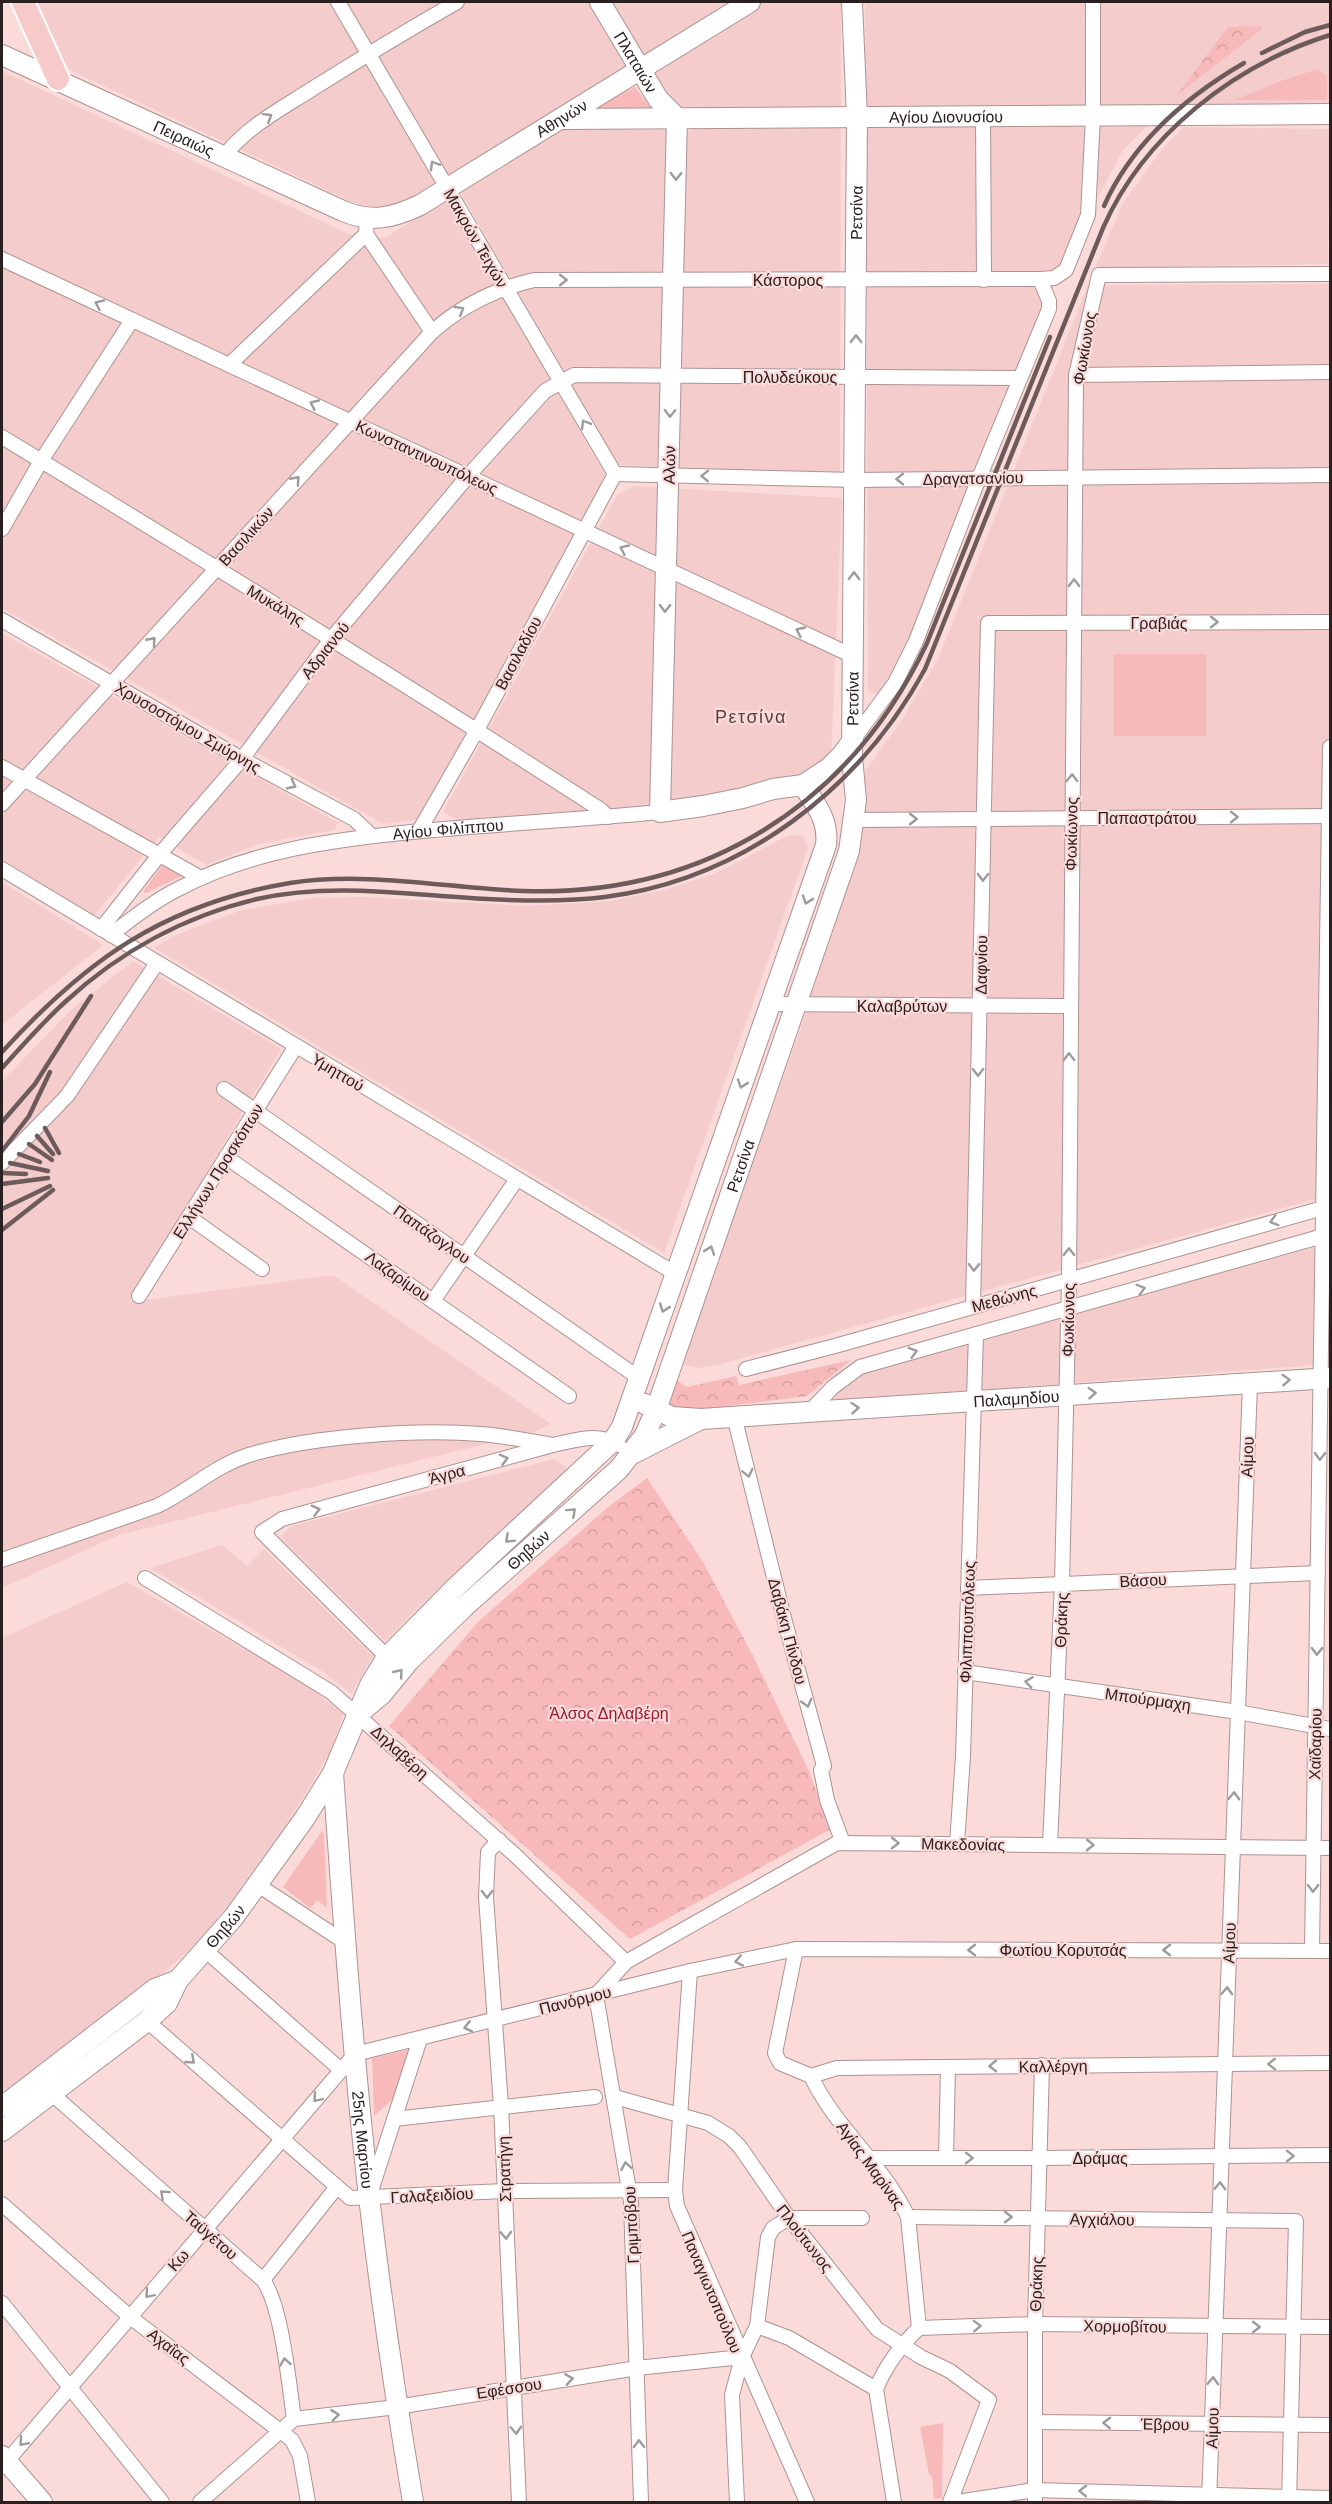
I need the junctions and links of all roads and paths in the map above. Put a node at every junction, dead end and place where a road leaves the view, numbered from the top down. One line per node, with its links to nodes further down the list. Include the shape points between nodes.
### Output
1 (23, 2): 11 (main road)
2 (338, 2): 8 (street, Μακρών Τειχών)
3 (457, 2): 8 (street)
4 (600, 2): 10 (main road, Πλαταιών)
5 (852, 2): 15 (main road, Ρετσίνα)
6 (1093, 2): 14 (street)
7 (743, 3): 10 (main road, Αθηνών)
8 (368, 54): 18 (street, one-way to 8, via 238,138 257,124); 19 (street, Μακρών Τειχών, one-way to 8)
9 (2, 55): 11 (main road, Πειραιώς)
10 (640, 69): 16 (main road, Πλαταιών, via 658,99); 17 (main road, Αθηνών)
11 (58, 80): 18 (main road, Πειραιώς)
12 (1330, 114): 14 (main road, Αγίου Διονυσίου)
13 (983, 116): 14 (main road, Αγίου Διονυσίου); 15 (main road, Αγίου Διονυσίου); 26 (street)
14 (1093, 116): 23 (street, via 1087,221 1066,270 1054,278)
15 (857, 117): 16 (main road, Αγίου Διονυσίου); 25 (main road, Ρετσίνα)
16 (677, 118): 17 (main road, Αγίου Διονυσίου); 24 (main road, Αλών, one-way to 24)
17 (560, 119): 19 (main road, Αθηνών)
18 (225, 155): 20 (main road, Πειραιώς)
19 (447, 188): 20 (main road, Αθηνών, via 400,215); 27 (street, Μακρών Τειχών)
20 (367, 226): 29 (street); 30 (street)
21 (2, 259): 28 (street, Κωνσταντινουπόλεως, one-way to 21)
22 (1330, 274): 32 (street, Φωκίωνος, via 1099,275)
23 (1040, 279): 26 (street, Κάστορος); 35 (street, via 1049,309)
24 (673, 280): 25 (street, Κάστορος); 27 (street, Κάστορος, one-way to 24, via 534,280); 33 (main road, Αλών)
25 (856, 280): 26 (street, Κάστορος); 34 (main road, Ρετσίνα, one-way to 25)
26 (984, 280)
27 (505, 286): 29 (street, Βασιλικών, one-way to 27, via 447,318); 36 (street, Μακρών Τειχών)
28 (132, 320): 30 (street, Κωνσταντινουπόλεως); 39 (street)
29 (432, 332): 37 (street, Βασιλικών)
30 (229, 365): 37 (street, Κωνσταντινουπόλεως, one-way to 30)
31 (1330, 372): 32 (street)
32 (1076, 375): 44 (street, Φωκίωνος)
33 (671, 376): 34 (street, Πολυδεύκους); 36 (street, Πολυδεύκους, via 574,375); 41 (main road, Αλών, one-way to 41)
34 (855, 378): 35 (street, Πολυδεύκους); 46 (main road, Ρετσίνα)
35 (1020, 378): 45 (street)
36 (560, 381): 40 (street, Μακρών Τειχών, one-way to 36); 43 (street, Αδριανού, via 545,391)
37 (349, 421): 43 (street, Κωνσταντινουπόλεως); 49 (street, Βασιλικών, one-way to 37)
38 (2, 437): 39 (street, Μυκάλης)
39 (41, 461): 47 (street); 49 (street, Μυκάλης)
40 (615, 474): 41 (street, Δραγατσανίου); 48 (street, Βασιλαδίου)
41 (669, 475): 46 (street, Δραγατσανίου, one-way to 41); 50 (main road, Αλών)
42 (1330, 475): 44 (street, Δραγατσανίου)
43 (468, 476): 48 (street, Κωνσταντινουπόλεως); 55 (street, Αδριανού)
44 (1075, 477): 45 (street, Δραγατσανίου); 54 (street, Φωκίωνος, one-way to 44)
45 (979, 478): 46 (street, Δραγατσανίου, one-way to 46); 59 (street, via 905,665)
46 (856, 480): 56 (main road, Ρετσίνα, one-way to 46)
47 (2, 530)
48 (584, 530): 50 (street, Κωνσταντινουπόλεως, one-way to 48); 58 (street, Βασιλαδίου)
49 (215, 569): 55 (street, Μυκάλης); 57 (street, Βασιλικών, one-way to 49)
50 (666, 569): 56 (street, Κωνσταντινουπόλεως, one-way to 50); 66 (main road, Αλών, one-way to 66)
51 (2, 620): 57 (street, Χρυσοστόμου Σμύρνης)
52 (1330, 622): 54 (street, Γραβιάς, one-way to 52)
53 (988, 623): 54 (street, Γραβιάς); 70 (street, Δαφνίου)
54 (1073, 623): 69 (street, Φωκίωνος, one-way to 54)
55 (332, 638): 58 (street, Μυκάλης); 61 (street, Αδριανού)
56 (853, 656): 59 (main road, Ρετσίνα)
57 (112, 684): 61 (street, Χρυσοστόμου Σμύρνης); 63 (street, Βασιλικών)
58 (477, 730): 68 (street, Μυκάλης); 72 (street, Βασιλαδίου)
59 (853, 740): 64 (main road, via 829,768); 71 (main road, Ρετσίνα)
60 (1330, 747): 67 (street, Χαϊδαρίου)
61 (242, 759): 73 (street, Χρυσοστόμου Σμύρνης, one-way to 73, via 354,819); 74 (street, Αδριανού)
62 (2, 766): 63 (street)
63 (24, 780): 65 (street, Βασιλικών); 74 (street)
64 (803, 785): 66 (main road, Αγίου Φιλίππου); 79 (main road, Ρετσίνα, one-way to 79, via 822,812 826,845)
65 (2, 804)
66 (660, 812): 68 (street, Αγίου Φιλίππου)
67 (1330, 816): 69 (street, Παπαστράτου, one-way to 67); 83 (street, Χαϊδαρίου)
68 (608, 817): 72 (street, Αγίου Φιλίππου)
69 (1071, 818): 70 (street, Παπαστράτου); 82 (street, Φωκίωνος)
70 (984, 819): 71 (street, Παπαστράτου, one-way to 70); 81 (street, Δαφνίου, one-way to 81)
71 (855, 820): 80 (main road, Ρετσίνα, via 849,851)
72 (419, 831): 73 (street, Αγίου Φιλίππου)
73 (372, 836): 76 (street, Αγίου Φιλίππου, via 287,850)
74 (160, 854): 76 (street); 77 (street, Αδριανού)
75 (2, 869): 77 (street, Υμηττού)
76 (201, 878): 77 (street, Αγίου Φιλίππου)
77 (106, 932): 78 (street, Υμηττού)
78 (157, 963): 84 (street, Υμηττού); 88 (street, via 68,1096)
79 (770, 1004): 80 (street, Καλαβρύτων); 95 (main road, Ρετσίνα, one-way to 95)
80 (795, 1005): 81 (street, Καλαβρύτων); 102 (main road, Ρετσίνα, one-way to 80)
81 (980, 1006): 82 (street, Καλαβρύτων); 99 (street, Δαφνίου, one-way to 99)
82 (1069, 1006): 96 (street, Φωκίωνος, one-way to 82)
83 (1329, 1010): 90 (street, Χαϊδαρίου)
84 (296, 1046): 86 (street, Ελλήνων Προσκόπων); 89 (street, Υμηττού)
85 (225, 1089): 86 (street, Παπάζογλου)
86 (255, 1111): 87 (street, Ελλήνων Προσκόπων); 93 (street, Παπάζογλου)
87 (226, 1157): 91 (street, Ελλήνων Προσκόπων); 98 (street, Λαζαρίμου)
88 (2, 1163)
89 (518, 1179): 93 (street); 95 (street, Υμηττού)
90 (1327, 1206): 92 (street, Χαϊδαρίου); 96 (street, Μεθώνης, one-way to 96)
91 (189, 1216): 94 (street); 97 (street, Ελλήνων Προσκόπων)
92 (1327, 1235): 100 (street, Μεθώνης, one-way to 92); 105 (street, Χαϊδαρίου)
93 (464, 1257): 98 (street); 104 (street, Παπάζογλου)
94 (262, 1269)
95 (676, 1274): 104 (main road, Ρετσίνα, one-way to 104)
96 (1069, 1281): 99 (street, Μεθώνης); 100 (street, Φωκίωνος)
97 (140, 1296)
98 (433, 1301): 108 (street, Λαζαρίμου)
99 (973, 1306): 103 (street, Μεθώνης)
100 (1068, 1310): 101 (street, Μεθώνης); 107 (street, Φωκίωνος)
101 (976, 1334): 110 (street); 112 (street, Μεθώνης, one-way to 101, via 832,1387 860,1367)
102 (670, 1365): 111 (main road, Θηβών)
103 (746, 1369)
104 (639, 1378): 109 (main road, Θηβών)
105 (1326, 1378): 106 (main road, Παλαμηδίου, one-way to 105); 119 (street, Χαϊδαρίου, one-way to 119)
106 (1250, 1383): 107 (main road, Παλαμηδίου, one-way to 106); 120 (street, Αίμου)
107 (1066, 1395): 110 (main road, Παλαμηδίου); 122 (street, Θράκης)
108 (569, 1396)
109 (632, 1398): 111 (main road, Παλαμηδίου); 115 (main road, Θηβών)
110 (975, 1401): 112 (main road, Παλαμηδίου, one-way to 110); 123 (street, Φιλιππουπόλεως)
111 (656, 1410): 114 (main road, Παλαμηδίου, via 672,1417); 117 (main road, Θηβών)
112 (810, 1411): 113 (main road, Παλαμηδίου)
113 (734, 1416): 114 (main road, Παλαμηδίου); 134 (street, Δαβάκη Πίνδου, one-way to 134, via 824,1766 822,1784)
114 (701, 1419): 117 (main road, Παλαμηδίου)
115 (613, 1441): 116 (street, Άγρα, via 592,1437); 117 (street); 124 (main road, Θηβών, one-way to 124)
116 (554, 1445): 118 (street, via 480,1434 420,1434 291,1446 233,1461 157,1506); 124 (street, Άγρα, one-way to 116, via 262,1532 282,1519)
117 (632, 1454): 129 (main road, Θηβών, one-way to 117, via 382,1694 409,1661 465,1607)
118 (2, 1560)
119 (1318, 1573): 120 (street, Βάσου); 126 (street, Χαϊδαρίου, one-way to 126)
120 (1243, 1575): 122 (street, Βάσου); 128 (street, Αίμου)
121 (145, 1578): 129 (street, Δηλαβέρη, via 320,1684)
122 (1062, 1584): 123 (street, Βάσου); 127 (street, Θράκης)
123 (968, 1588): 125 (street, Φιλιππουπόλεως)
124 (387, 1657): 129 (main road, Θηβών)
125 (965, 1672): 127 (street, Μπούρμαχη, one-way to 125); 135 (street, Φιλιππουπόλεως)
126 (1323, 1674): 130 (street, Χαϊδαρίου)
127 (1058, 1686): 128 (street, Μπούρμαχη); 136 (street, Θράκης)
128 (1238, 1712): 130 (street, Μπούρμαχη); 137 (street, Αίμου, one-way to 128)
129 (357, 1714): 132 (main road, Θηβών); 133 (street, Δηλαβέρη)
130 (1315, 1726): 131 (street, Μπούρμαχη); 138 (street, Χαϊδαρίου)
131 (1330, 1729)
132 (333, 1773): 140 (main road, Θηβών); 141 (main road, 25ης Μαρτίου)
133 (499, 1840): 147 (street, Δηλαβέρη); 152 (street, Στρατήγη, one-way to 152, via 488,1852 486,1897)
134 (843, 1843): 135 (street, Μακεδονίας, one-way to 135); 147 (street, Μακεδονίας, via 820,1851)
135 (957, 1844): 136 (street, Μακεδονίας)
136 (1050, 1845): 137 (street, Μακεδονίας, one-way to 137)
137 (1233, 1847): 138 (street, Μακεδονίας); 144 (street, Αίμου)
138 (1314, 1848): 139 (street, Μακεδονίας); 145 (street, Χαϊδαρίου, one-way to 145)
139 (1330, 1848)
140 (258, 1885): 141 (street); 143 (main road, Θηβών)
141 (345, 1943): 154 (main road, 25ης Μαρτίου)
142 (796, 1949): 144 (street, Φωτίου Κορυτσάς, one-way to 142); 148 (street, Πανόρμου, one-way to 148); 160 (street, via 775,2053 780,2063)
143 (206, 1950): 149 (main road, Θηβών); 159 (street)
144 (1229, 1950): 145 (street, Φωτίου Κορυτσάς); 156 (street, Αίμου, one-way to 144)
145 (1312, 1950): 146 (street, Φωτίου Κορυτσάς)
146 (1330, 1950)
147 (626, 1962): 150 (street)
148 (690, 1971): 150 (street, Πανόρμου); 166 (street, Παναγιωτοπούλου)
149 (178, 1980): 151 (main road, Θηβών, via 167,2003); 165 (main road, Θηβών, via 155,1989)
150 (596, 1995): 152 (street, Πανόρμου); 163 (street, Γριμπόβου)
151 (147, 2021): 161 (main road, Θηβών); 169 (street, one-way to 169)
152 (494, 2021): 153 (street, Πανόρμου, one-way to 153); 164 (street, Στρατήγη)
153 (420, 2038): 154 (street, Πανόρμου); 167 (street)
154 (355, 2054): 159 (street, Κω); 179 (main road, 25ης Μαρτίου)
155 (1330, 2063): 156 (street, Καλλέργη, one-way to 156)
156 (1225, 2064): 157 (street, Καλλέργη); 172 (street, Αίμου)
157 (1042, 2066): 158 (street, Καλλέργη, one-way to 158); 174 (street, Θράκης)
158 (948, 2067): 160 (street, Καλλέργη, via 837,2068); 171 (street)
159 (341, 2070): 169 (street, Κω, one-way to 169)
160 (811, 2076): 173 (street, Αγίας Μαρίνας, via 822,2099)
161 (52, 2094): 168 (main road, Θηβών); 186 (street, Ταϋγέτου, one-way to 161)
162 (595, 2097): 164 (street)
163 (615, 2097): 166 (street, Πλούτωνος); 176 (street, Γριμπόβου, one-way to 163)
164 (501, 2106): 167 (street); 178 (street, Στρατήγη)
165 (2, 2107)
166 (680, 2115): 177 (street, Παναγιωτοπούλου); 183 (street, Πλούτωνος, via 708,2123 729,2136)
167 (394, 2119): 179 (street)
168 (2, 2131)
169 (282, 2140): 175 (street); 186 (street, Κω)
170 (1330, 2155): 172 (street, Δράμας, one-way to 170)
171 (946, 2157): 173 (street, Δράμας); 174 (street, Δράμας, one-way to 174)
172 (1221, 2157): 174 (street, Δράμας); 185 (street, Αίμου, one-way to 172)
173 (868, 2158): 181 (street, Αγίας Μαρίνας)
174 (1040, 2158): 182 (street, Θράκης)
175 (336, 2188): 179 (street, Γαλαξειδίου, via 350,2198); 187 (street)
176 (630, 2190): 177 (street, Γαλαξειδίου); 178 (street, Γαλαξειδίου); 198 (street, Γριμπόβου)
177 (675, 2190): 197 (street, Παναγιωτοπούλου, via 683,2223)
178 (504, 2191): 179 (street, Γαλαξειδίου); 200 (street, Στρατήγη, one-way to 200)
179 (369, 2198): 202 (main road, 25ης Μαρτίου)
180 (2, 2204): 189 (street, Αχαΐας)
181 (908, 2217): 182 (street, Αγχιάλου, one-way to 182); 195 (street, Αγίας Μαρίνας)
182 (1039, 2217): 185 (street, Αγχιάλου); 190 (street, Θράκης)
183 (789, 2218): 184 (street); 191 (street, via 772,2228 768,2237); 196 (street, Πλούτωνος, via 877,2329)
184 (862, 2218)
185 (1219, 2221): 192 (street, Αγχιάλου, via 1296,2221); 193 (street, Αίμου)
186 (204, 2230): 187 (street, Ταϋγέτου); 189 (street, Κω, one-way to 189)
187 (263, 2280): 203 (street, Ταϋγέτου, one-way to 187, via 274,2300)
188 (2, 2303): 199 (street)
189 (130, 2317): 199 (street, Κω); 208 (street, Αχαΐας)
190 (1035, 2324): 193 (street, Χορμοβίτου); 195 (street, Χορμοβίτου, one-way to 190); 204 (street, Θράκης)
191 (758, 2326): 197 (street); 201 (street, via 789,2338)
192 (1293, 2326): 193 (street, Χορμοβίτου, one-way to 192); 194 (street, Χορμοβίτου); 207 (street)
193 (1215, 2327): 205 (street, Αίμου, one-way to 193)
194 (1330, 2327)
195 (919, 2328): 196 (street)
196 (901, 2345): 201 (street); 224 (street, Πλούτωνος, via 950,2371 989,2400)
197 (742, 2357): 198 (street, Εφέσσου); 221 (street, Παναγιωτοπούλου, via 732,2395); 222 (street)
198 (637, 2368): 200 (street, Εφέσσου, one-way to 198); 220 (street, Γριμπόβου, one-way to 198)
199 (70, 2387): 209 (street, Κω, one-way to 209); 215 (street)
200 (513, 2388): 202 (street, Εφέσσου); 219 (street, Στρατήγη, one-way to 219)
201 (876, 2389): 223 (street)
202 (397, 2407): 203 (street, Εφέσσου, one-way to 202); 218 (main road, 25ης Μαρτίου)
203 (294, 2419): 208 (street)
204 (1035, 2422): 205 (street, Έβρου, one-way to 204); 210 (street, Θράκης)
205 (1212, 2425): 207 (street, Έβρου); 211 (street, Αίμου)
206 (1330, 2425): 207 (street, Έβρου)
207 (1291, 2426): 213 (street)
208 (280, 2431): 216 (street); 217 (street, Αχαΐας, via 292,2440 300,2456)
209 (3, 2462): 214 (main road)
210 (1035, 2496): 211 (street, one-way to 210); 225 (street)
211 (1209, 2498): 213 (street)
212 (1330, 2498): 213 (street)
213 (1289, 2500)
214 (42, 2502)
215 (162, 2502)
216 (200, 2502)
217 (308, 2502)
218 (413, 2502)
219 (519, 2502)
220 (641, 2502)
221 (737, 2502)
222 (807, 2502)
223 (894, 2502)
224 (950, 2502)
225 (957, 2502)

